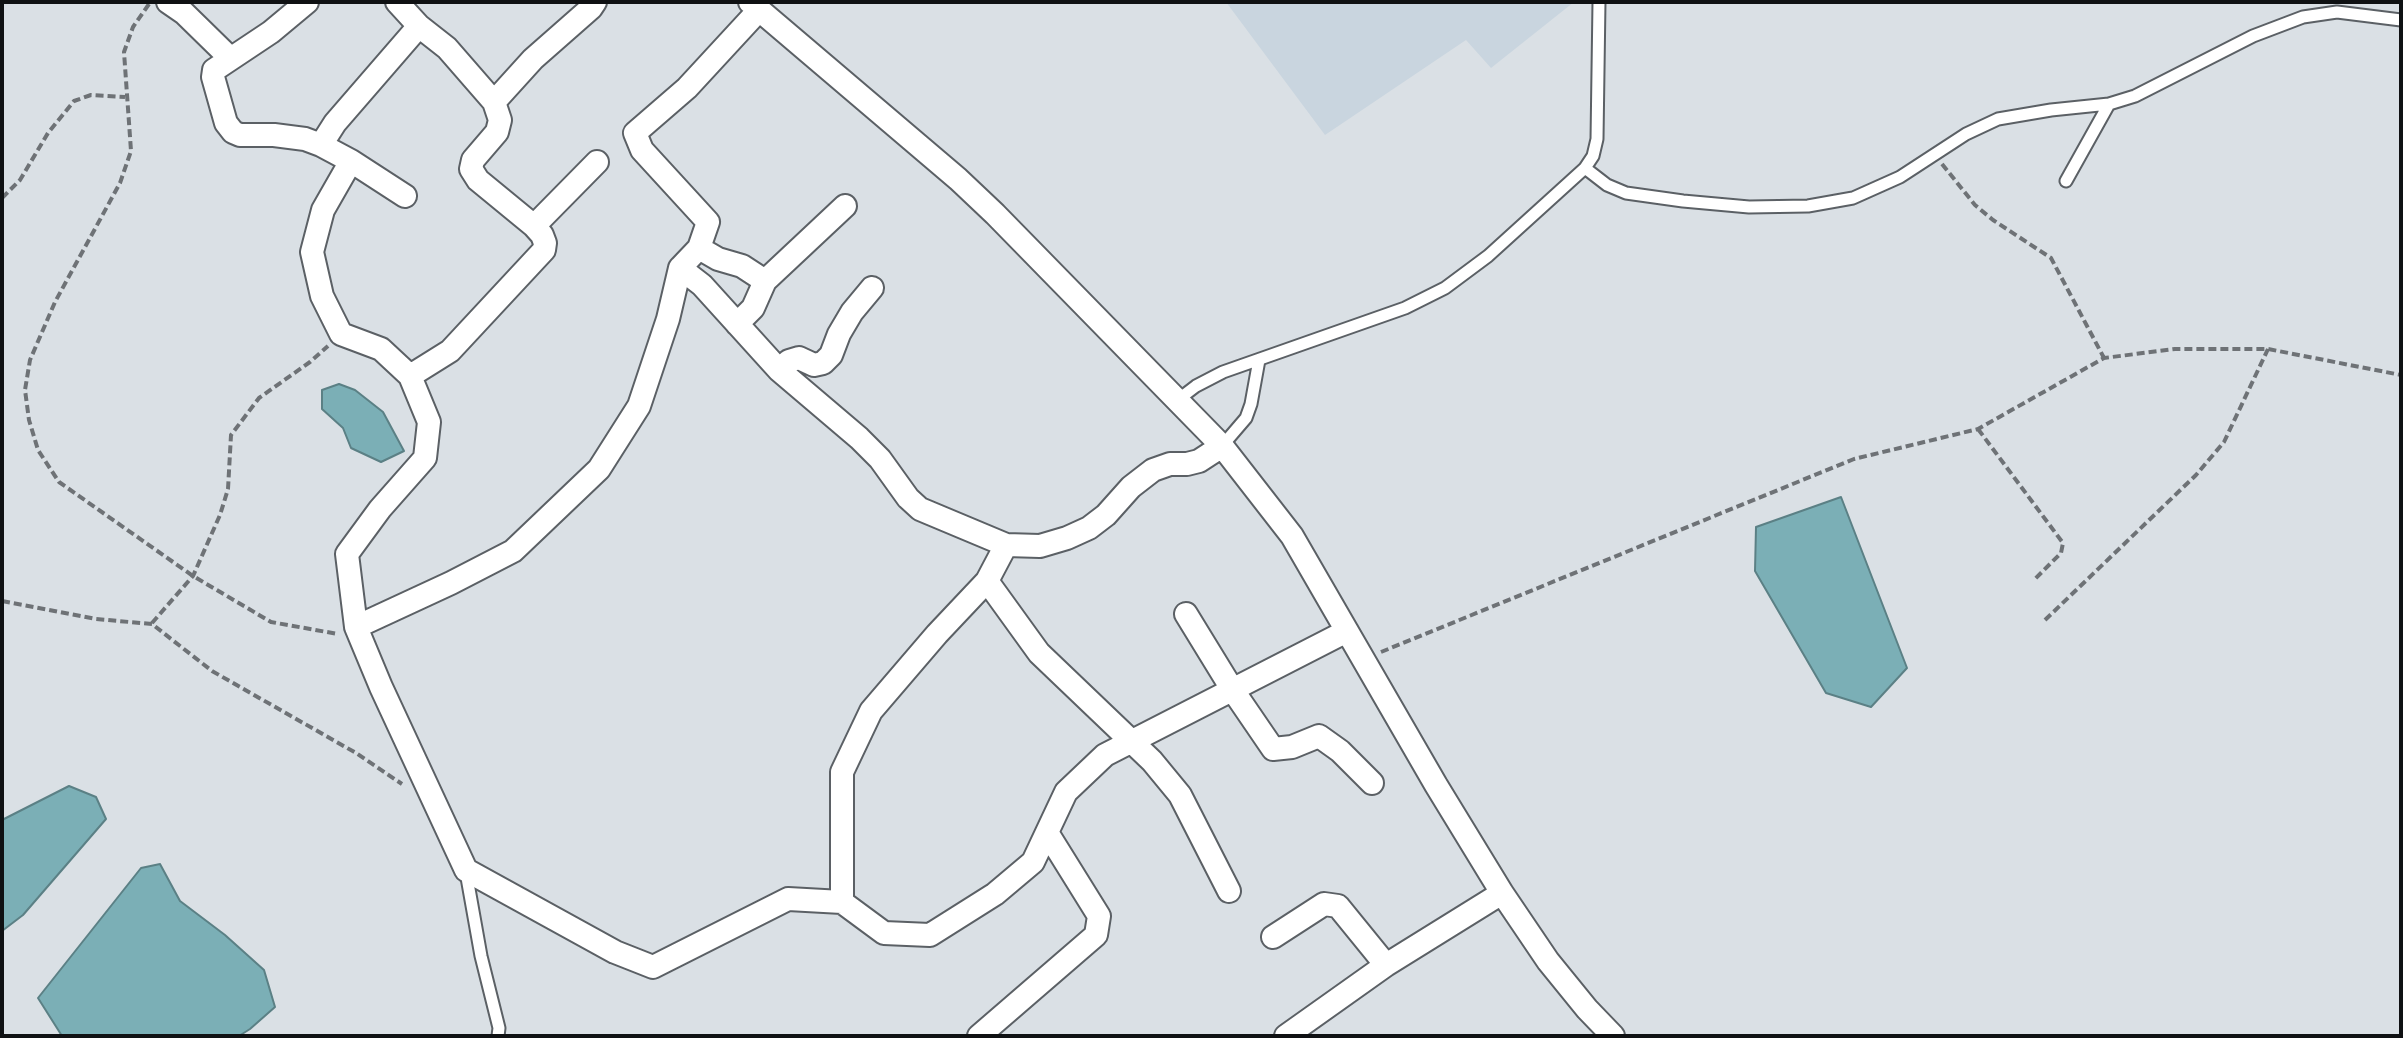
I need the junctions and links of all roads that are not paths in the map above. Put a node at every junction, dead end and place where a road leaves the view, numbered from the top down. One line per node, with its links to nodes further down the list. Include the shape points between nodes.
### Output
1 (168, 2): 9 (street)
2 (307, 2): 9 (street)
3 (397, 2): 8 (street)
4 (595, 2): 10 (street)
5 (1599, 2): 15 (lane, via 1597,139)
6 (754, 6): 20 (street, via 687,88 635,133 642,150 708,222); 28 (street, via 958,179)
7 (2401, 20): 11 (lane, via 2337,12 2303,17)
8 (419, 26): 10 (street, via 447,48); 12 (street)
9 (230, 58): 12 (street, via 213,77 233,132)
10 (494, 102): 19 (street, via 500,120 497,132 471,169)
11 (2109, 104): 15 (lane, via 1998,119 1900,177 1853,198 1808,206 1749,207 1626,193); 16 (lane)
12 (321, 145): 13 (street)
13 (351, 161): 17 (street); 27 (street, via 323,210 312,252 322,296 341,334 381,349)
14 (597, 162): 19 (street)
15 (1585, 168): 25 (lane, via 1445,288 1405,308)
16 (2066, 181)
17 (405, 196)
18 (845, 206): 22 (street)
19 (534, 226): 27 (street, via 544,250 450,351)
20 (699, 248): 21 (street); 22 (street)
21 (680, 268): 24 (street); 33 (street, via 639,406 599,469 513,551)
22 (765, 281): 24 (street, via 753,308)
23 (872, 288): 26 (street, via 823,363 799,358)
24 (737, 324): 26 (street)
25 (1259, 360): 28 (lane, via 1223,372); 29 (lane, via 1246,418)
26 (779, 370): 30 (street, via 859,438 920,509)
27 (410, 376): 33 (street, via 429,422 425,458 347,554)
28 (1179, 399): 29 (street)
29 (1222, 446): 30 (street, via 1199,461 1153,470 1089,528 1040,546); 34 (street, via 1292,536)
30 (1006, 545): 31 (street)
31 (987, 581): 36 (street, via 1039,653); 42 (street, via 871,711 842,772)
32 (1186, 614): 35 (street)
33 (356, 627): 39 (street)
34 (1347, 631): 35 (street); 41 (street)
35 (1232, 689): 36 (street); 37 (street, via 1273,749 1319,736)
36 (1131, 742): 38 (street, via 1105,755 1066,792); 40 (street, via 1180,795)
37 (1372, 783)
38 (1048, 834): 42 (street, via 1033,862 995,894 930,935 884,933); 46 (street, via 1099,916 1096,935)
39 (466, 870): 42 (street, via 615,952 653,967 788,899); 45 (lane)
40 (1229, 891)
41 (1502, 893): 44 (street); 48 (street, via 1548,961)
42 (842, 902)
43 (1273, 937): 44 (street, via 1324,904 1338,906)
44 (1386, 965): 47 (street)
45 (498, 1036)
46 (979, 1036)
47 (1286, 1036)
48 (1613, 1036)

